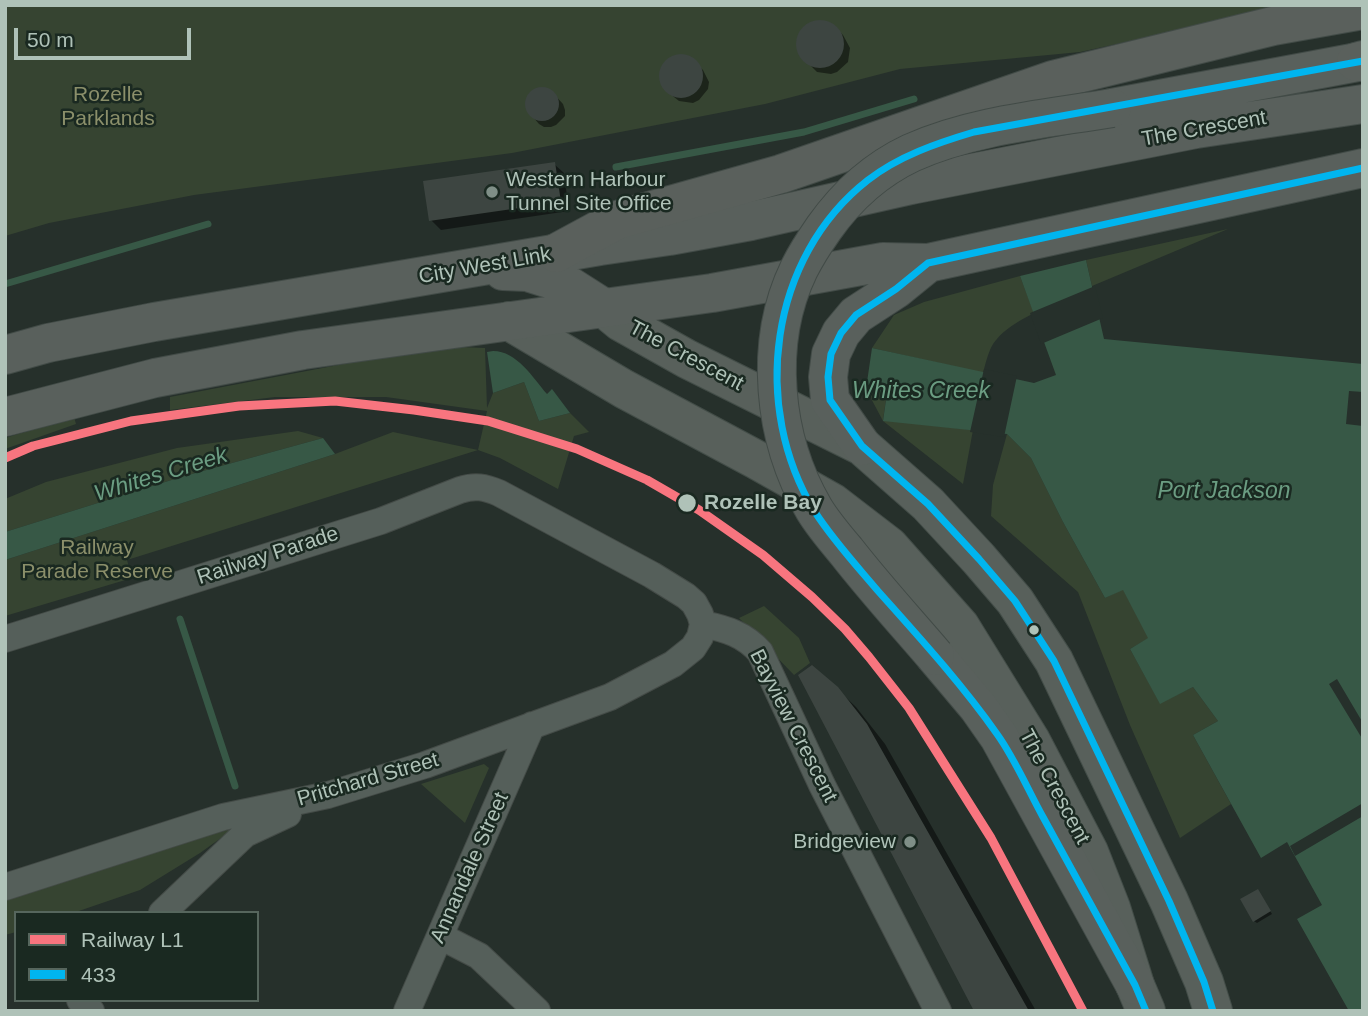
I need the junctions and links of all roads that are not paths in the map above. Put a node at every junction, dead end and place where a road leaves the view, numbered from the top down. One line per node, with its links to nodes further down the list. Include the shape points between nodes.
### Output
1 (1363, 10): 6 (highway, via 1273,26 1053,80 781,174 617,220)
2 (1360, 61): 21 (highway, bridge, via 974,132 908,154 872,176 836,211 811,246 788,297 778,349 783,432 814,510 999,737)
3 (1363, 104): 5 (highway, The Crescent, via 1196,129)
4 (1363, 168): 7 (highway)
5 (964, 174): 6 (highway, City West Link, via 669,236)
6 (556, 253): 8 (highway, City West Link)
7 (928, 263): 9 (highway, via 883,262); 13 (highway, via 856,315 831,354 830,400)
8 (467, 269): 9 (highway, via 527,272 568,285); 11 (highway, City West Link, via 154,322)
9 (612, 315): 10 (highway); 13 (main road, The Crescent, via 687,359)
10 (509, 321): 12 (highway, via 303,350 155,377); 21 (main road, The Crescent, via 833,503 889,546 960,626 1031,741 1089,852)
11 (5, 355)
12 (5, 417)
13 (862, 446): 25 (main road, The Crescent, via 928,504 979,559 1015,601 1054,661 1169,901)
14 (703, 624): 15 (street, Railway Parade, via 694,603 652,575 490,489 471,486 381,521); 16 (street, Pritchard Street, via 693,648 673,664 610,696); 24 (street, Bayview Crescent, via 738,634 760,652)
15 (5, 639)
16 (532, 725): 17 (street, Pritchard Street); 20 (street, Annandale Street)
17 (328, 795): 18 (street, Pritchard Street, via 223,817); 19 (street, via 245,834)
18 (5, 887)
19 (164, 911)
20 (440, 936): 22 (street, Annandale Street); 23 (street, via 480,956)
21 (1140, 998)
22 (407, 1011)
23 (537, 1011)
24 (937, 1011)
25 (1213, 1011)

